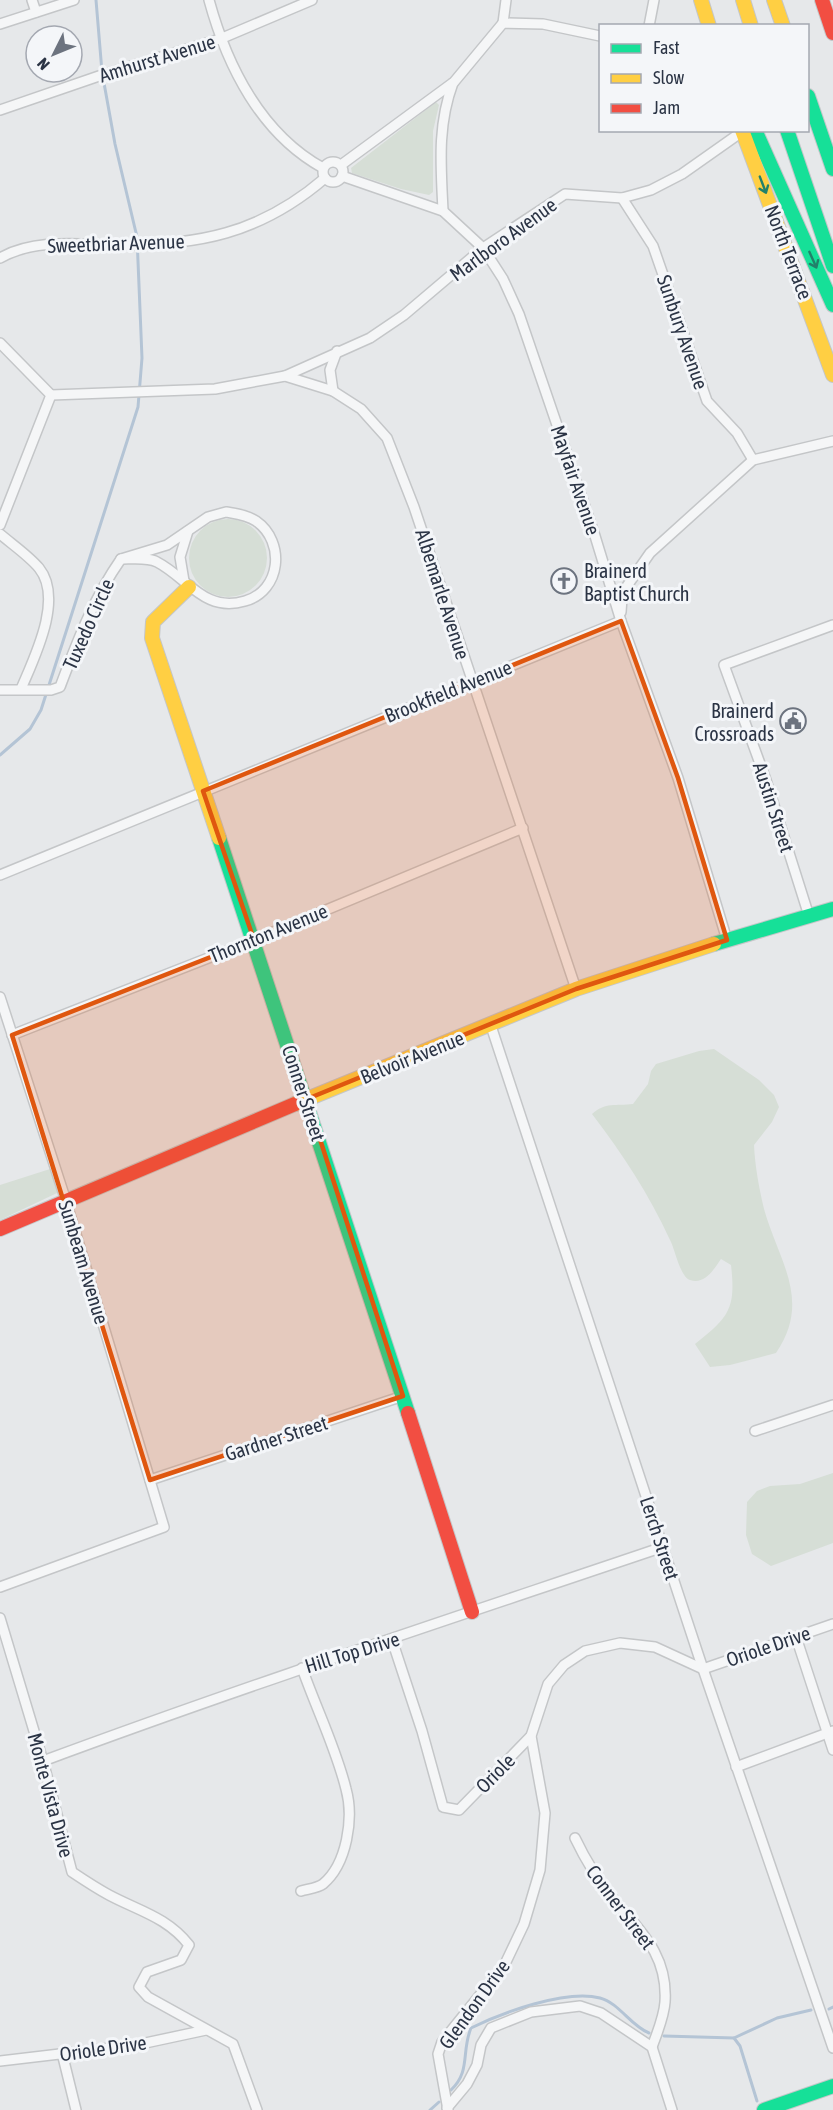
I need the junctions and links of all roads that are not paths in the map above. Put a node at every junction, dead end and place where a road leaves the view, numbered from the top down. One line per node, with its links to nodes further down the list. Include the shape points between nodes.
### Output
1 (32, 0): 11 (street)
2 (74, 0): 11 (street)
3 (209, 0): 20 (street)
4 (312, 0): 20 (street, Amhurst Avenue)
5 (506, 0): 12 (street)
6 (654, 0): 14 (street)
7 (701, 0): 15 (main road)
8 (743, 0): 16 (main road)
9 (774, 0): 17 (main road)
10 (822, 0): 18 (main road)
11 (36, 12): 13 (street)
12 (502, 23): 19 (street, via 543,24); 21 (street)
13 (0, 24)
14 (649, 24)
15 (709, 24)
16 (750, 24)
17 (782, 24)
18 (833, 33)
19 (599, 36)
20 (220, 39): 23 (street, Amhurst Avenue); 30 (street, via 250,99 269,124)
21 (454, 82): 28 (street); 33 (street, via 440,132)
22 (809, 102): 29 (main road)
23 (0, 110)
24 (745, 132): 32 (street, Marlboro Avenue, via 682,174 651,190)
25 (747, 132): 37 (main road, one-way to 37)
26 (747, 132): 40 (main road, North Terrace, one-way to 40)
27 (787, 132): 36 (main road)
28 (341, 165): 30 (street, via 332,161); 31 (street)
29 (833, 169)
30 (324, 173): 31 (street, via 334,182); 35 (street, Sweetbriar Avenue, via 296,203 236,231 201,239 136,245 52,244 29,247)
31 (342, 176): 33 (street, Mayfair Avenue)
32 (622, 198): 34 (street, Marlboro Avenue, via 565,194); 45 (street, Sunbury Avenue, via 653,246 707,402 737,433)
33 (443, 211): 34 (street, Mayfair Avenue)
34 (483, 248): 39 (street, Marlboro Avenue, via 404,315 370,338); 51 (street, Mayfair Avenue, via 519,314)
35 (0, 258)
36 (833, 266)
37 (833, 305)
38 (0, 343): 43 (street)
39 (337, 351): 41 (street, Marlboro Avenue); 42 (street, via 330,370)
40 (833, 375)
41 (285, 376): 42 (street, Marlboro Avenue); 43 (street, Marlboro Avenue, via 215,389)
42 (333, 391): 53 (street, Albemarle Avenue, via 361,409 387,438)
43 (51, 395): 46 (street)
44 (833, 441): 45 (street)
45 (753, 460): 51 (street, via 650,553 627,586)
46 (0, 525)
47 (189, 530): 49 (street, Tuxedo Circle, via 167,545); 50 (street, via 180,557); 50 (street, Tuxedo Circle, via 208,517 226,512 245,515 266,530 276,548 276,568 269,582 247,601 214,603)
48 (0, 534): 55 (street, via 40,569 47,587 49,604 41,641)
49 (121, 559): 50 (street, Tuxedo Circle, via 155,561); 55 (street, Tuxedo Circle, via 101,586 60,687)
50 (187, 585): 56 (main road, Conner Street, via 153,622 152,630)
51 (621, 621): 53 (street, Brookfield Avenue); 62 (street, Mayfair Avenue, via 678,778)
52 (833, 625): 60 (street, Austin Street, via 724,665)
53 (472, 681): 56 (street, Brookfield Avenue); 57 (street, Albemarle Avenue)
54 (0, 690): 55 (street, Tuxedo Circle)
55 (21, 690)
56 (203, 791): 58 (street, Brookfield Avenue); 61 (main road, Conner Street)
57 (523, 828): 61 (street, Thornton Avenue); 63 (street, Albemarle Avenue)
58 (0, 875)
59 (833, 909): 60 (main road, Belvoir Avenue)
60 (809, 916): 62 (main road, Belvoir Avenue)
61 (254, 940): 66 (street, Thornton Avenue); 67 (main road, Conner Street)
62 (727, 940): 63 (main road, Belvoir Avenue)
63 (576, 989): 65 (main road, Belvoir Avenue)
64 (0, 997): 66 (street, Sunbeam Avenue)
65 (491, 1026): 67 (main road, Belvoir Avenue); 74 (street, Lerch Street)
66 (12, 1035): 68 (street, Sunbeam Avenue)
67 (307, 1099): 68 (main road, Belvoir Avenue); 70 (main road, Conner Street)
68 (66, 1202): 69 (main road, Belvoir Avenue); 73 (street, Sunbeam Avenue)
69 (0, 1229)
70 (403, 1396): 73 (street, Gardner Street); 76 (main road, Conner Street)
71 (833, 1405): 72 (street)
72 (755, 1431)
73 (150, 1480): 75 (street, Sunbeam Avenue, via 164,1527)
74 (663, 1547): 76 (street, Hill Top Drive); 82 (street, Lerch Street)
75 (0, 1587)
76 (472, 1612): 80 (street, Hill Top Drive)
77 (0, 1618): 86 (street, Monte Vista Drive)
78 (833, 1624): 79 (street, Oriole Drive)
79 (796, 1637): 82 (street, Oriole Drive); 83 (street)
80 (392, 1641): 81 (street, Hill Top Drive); 84 (street, Oriole, via 443,1806 459,1810)
81 (302, 1668): 86 (street, Hill Top Drive); 89 (street, via 347,1791 349,1821 336,1867 322,1886)
82 (703, 1669): 84 (street, Glendon Drive, via 655,1647 620,1643 585,1652 564,1665 548,1684); 87 (street, Lerch Street)
83 (830, 1732): 85 (street); 87 (street)
84 (531, 1736): 96 (street, Glendon Drive, via 545,1813 540,1870 524,1924 505,1964 442,2042 438,2054)
85 (833, 1750)
86 (43, 1761): 90 (street, Monte Vista Drive, via 72,1872 109,1895 160,1917 189,1945 181,1960 147,1972 139,1986 148,1998)
87 (736, 1767): 92 (street, Lerch Street)
88 (575, 1838): 91 (street, Conner Street, via 612,1898 645,1934 656,1953 665,2002)
89 (301, 1891)
90 (206, 2030): 93 (street, Oriole Drive, via 136,2045); 98 (street, Monte Vista Drive, via 233,2044)
91 (652, 2047): 96 (street, via 602,2013 580,2006 531,2012 491,2028 467,2084); 99 (street)
92 (833, 2048)
93 (62, 2053): 94 (street, Oriole Drive); 97 (street)
94 (0, 2061)
95 (833, 2086): 100 (main road)
96 (448, 2109)
97 (76, 2110)
98 (257, 2110)
99 (672, 2110)
100 (765, 2110)

